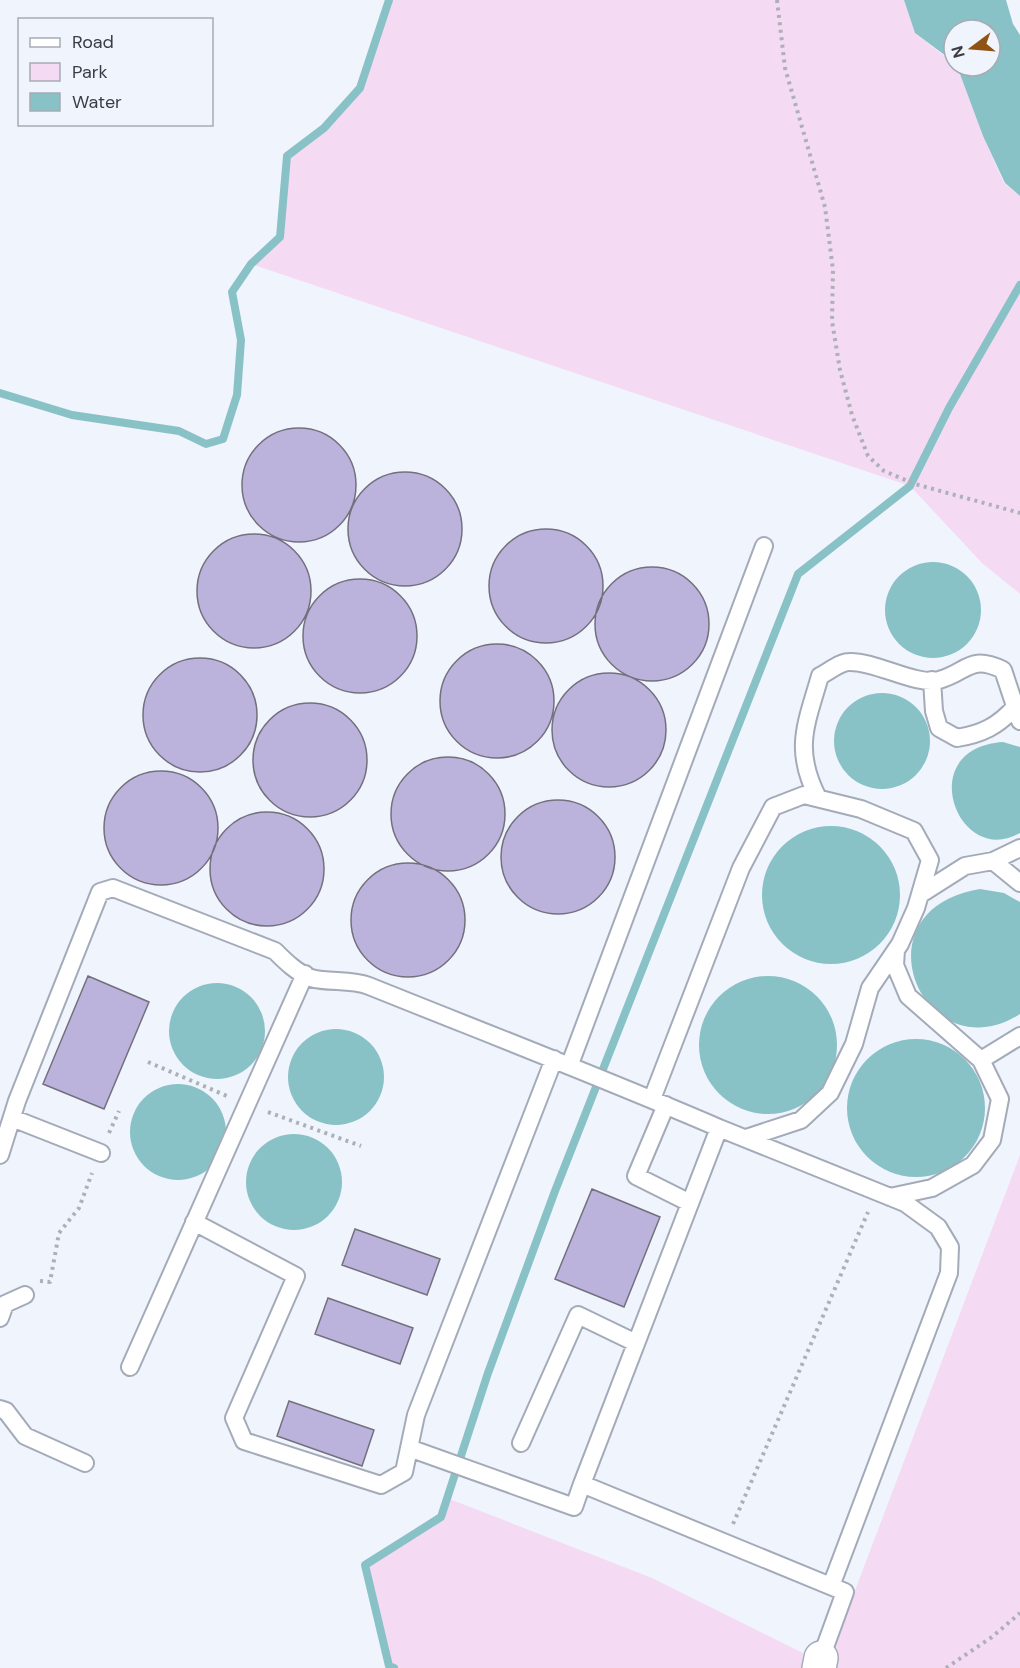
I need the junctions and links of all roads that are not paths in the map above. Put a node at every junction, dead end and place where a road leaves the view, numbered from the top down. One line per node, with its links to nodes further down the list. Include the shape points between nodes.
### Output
1 (765, 546): 13 (lane)
2 (932, 680): 3 (lane, via 987,662 1003,670); 3 (lane, via 939,728 957,738 978,734); 4 (lane, via 847,662 820,676 802,752 807,778)
3 (1017, 714)
4 (818, 798): 8 (lane, via 861,809 914,831 930,860); 14 (lane, via 804,795 773,807 741,868)
5 (1020, 848): 6 (lane)
6 (993, 861): 7 (lane); 8 (lane, via 966,866)
7 (1020, 883)
8 (921, 894): 9 (lane)
9 (896, 950): 12 (lane, via 895,965 908,996); 17 (lane, via 870,988 854,1044 830,1094 801,1120)
10 (304, 974): 13 (lane, via 366,985 527,1051); 15 (lane, via 275,951 113,888 99,892); 22 (lane)
11 (1020, 1036): 12 (lane)
12 (981, 1060): 20 (lane, via 1000,1099 992,1140 973,1165 932,1188)
13 (569, 1064): 14 (lane); 29 (lane, via 416,1415)
14 (659, 1102): 16 (lane); 21 (lane, via 636,1176)
15 (12, 1118): 18 (lane); 19 (lane)
16 (719, 1128): 17 (lane); 21 (lane)
17 (746, 1138): 20 (lane)
18 (101, 1153)
19 (0, 1155)
20 (883, 1194): 32 (lane, via 905,1203 938,1227 950,1247 949,1273)
21 (690, 1203): 25 (lane)
22 (194, 1222): 26 (lane); 29 (lane, via 296,1276 234,1418 244,1441 381,1485 404,1472)
23 (25, 1295): 24 (lane, via 5,1304)
24 (0, 1318)
25 (636, 1343): 28 (lane, via 578,1315); 31 (lane)
26 (130, 1367)
27 (0, 1409): 30 (lane, via 6,1411 25,1436)
28 (521, 1443)
29 (409, 1448): 31 (lane, via 574,1508)
30 (85, 1463)
31 (582, 1484): 32 (lane)
32 (831, 1586): 33 (lane, via 845,1592)
33 (820, 1663)

